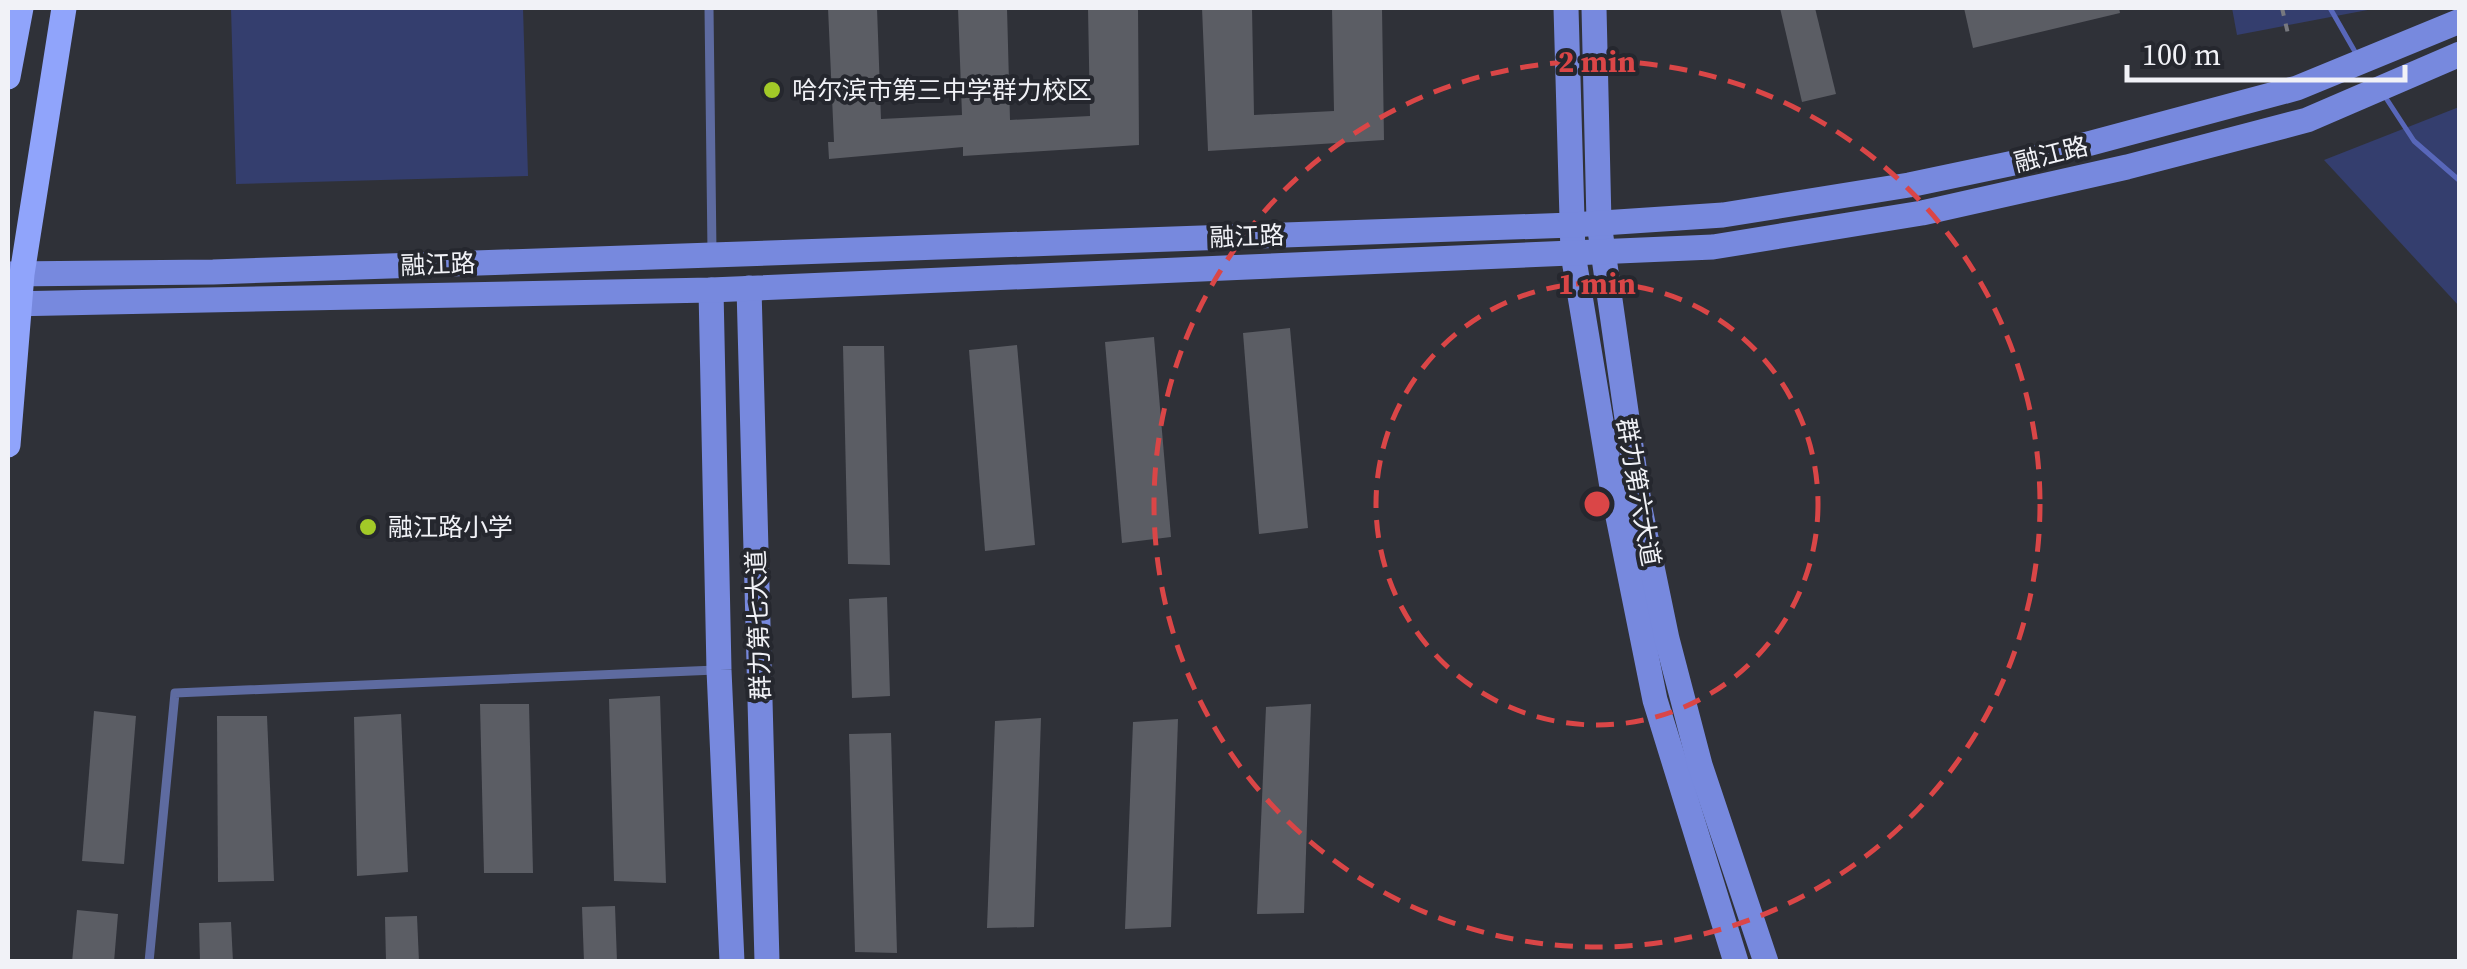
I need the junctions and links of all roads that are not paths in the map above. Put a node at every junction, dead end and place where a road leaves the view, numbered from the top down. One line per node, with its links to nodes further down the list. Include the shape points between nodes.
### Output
1 (21, 8): 8 (main road)
2 (64, 8): 14 (main road)
3 (709, 8): 13 (lane)
4 (1566, 8): 10 (main road, 群力第六大道)
5 (1594, 8): 9 (main road, 群力第六大道)
6 (2460, 21): 9 (main road, 融江路, via 2296,88 2028,160 1723,215)
7 (2460, 54): 11 (main road, 融江路, via 2307,120 2052,186 1713,246)
8 (8, 78)
9 (1599, 223): 10 (main road, 融江路); 11 (main road, 群力第六大道)
10 (1572, 225): 12 (main road, 群力第六大道); 13 (main road, 融江路)
11 (1602, 253): 12 (main road, 融江路); 24 (main road, 群力第六大道, via 1666,639)
12 (1573, 254): 15 (main road, 融江路); 23 (main road, 群力第六大道, via 1652,683)
13 (712, 255): 14 (main road, 融江路)
14 (15, 274): 17 (main road)
15 (748, 288): 16 (main road, 融江路); 22 (main road, 群力第七大道)
16 (710, 290): 17 (main road, 融江路); 19 (main road, 群力第七大道)
17 (13, 305): 18 (main road)
18 (8, 445)
19 (719, 670): 20 (lane, via 175,693); 21 (main road, 群力第七大道)
20 (149, 962)
21 (732, 962)
22 (766, 962)
23 (1736, 962)
24 (1766, 962)

